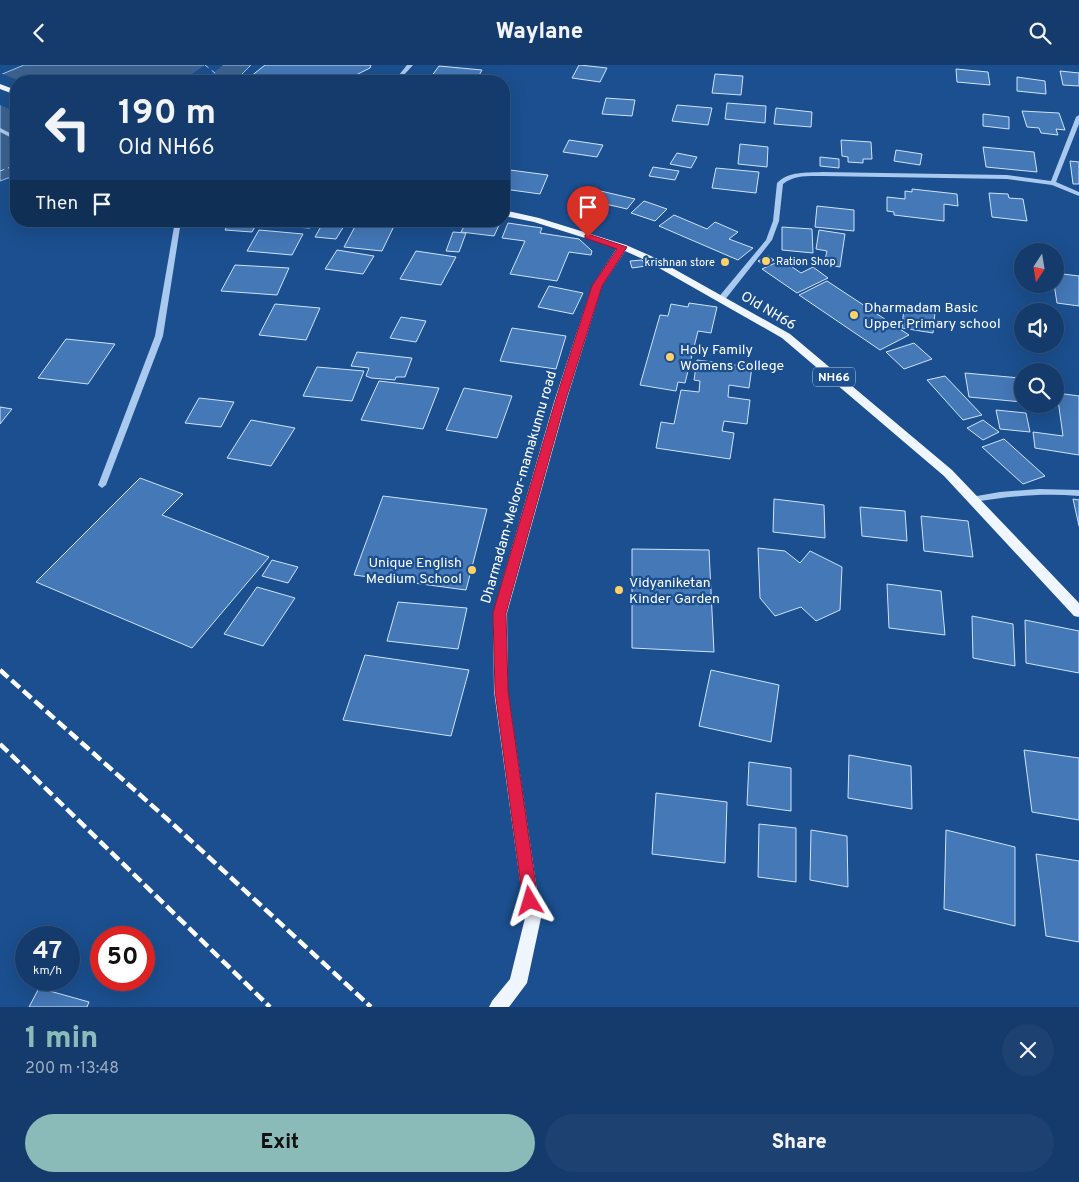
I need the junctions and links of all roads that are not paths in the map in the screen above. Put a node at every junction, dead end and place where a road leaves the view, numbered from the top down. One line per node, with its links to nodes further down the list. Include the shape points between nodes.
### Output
1 (410, 65): 2 (street)
2 (402, 75)
3 (1079, 117): 4 (street)
4 (1053, 183): 5 (street); 9 (street, via 1007,177 854,174 786,178 780,183 776,221 769,240)
5 (1079, 195)
6 (510, 214): 8 (main road, Old NH66 / NH66)
7 (177, 227): 10 (street, via 159,336)
8 (623, 247): 9 (main road, Old NH66 / NH66); 14 (main road, Dharmadam-Meloor-mamakunnu road, via 597,286 500,613 502,691 533,918 518,983)
9 (721, 299): 12 (main road, Old NH66 / NH66, via 786,335 948,473)
10 (102, 485)
11 (1079, 493): 12 (street, via 1051,490)
12 (974, 499): 13 (main road, Old NH66 / NH66)
13 (1079, 612)
14 (498, 1007)

